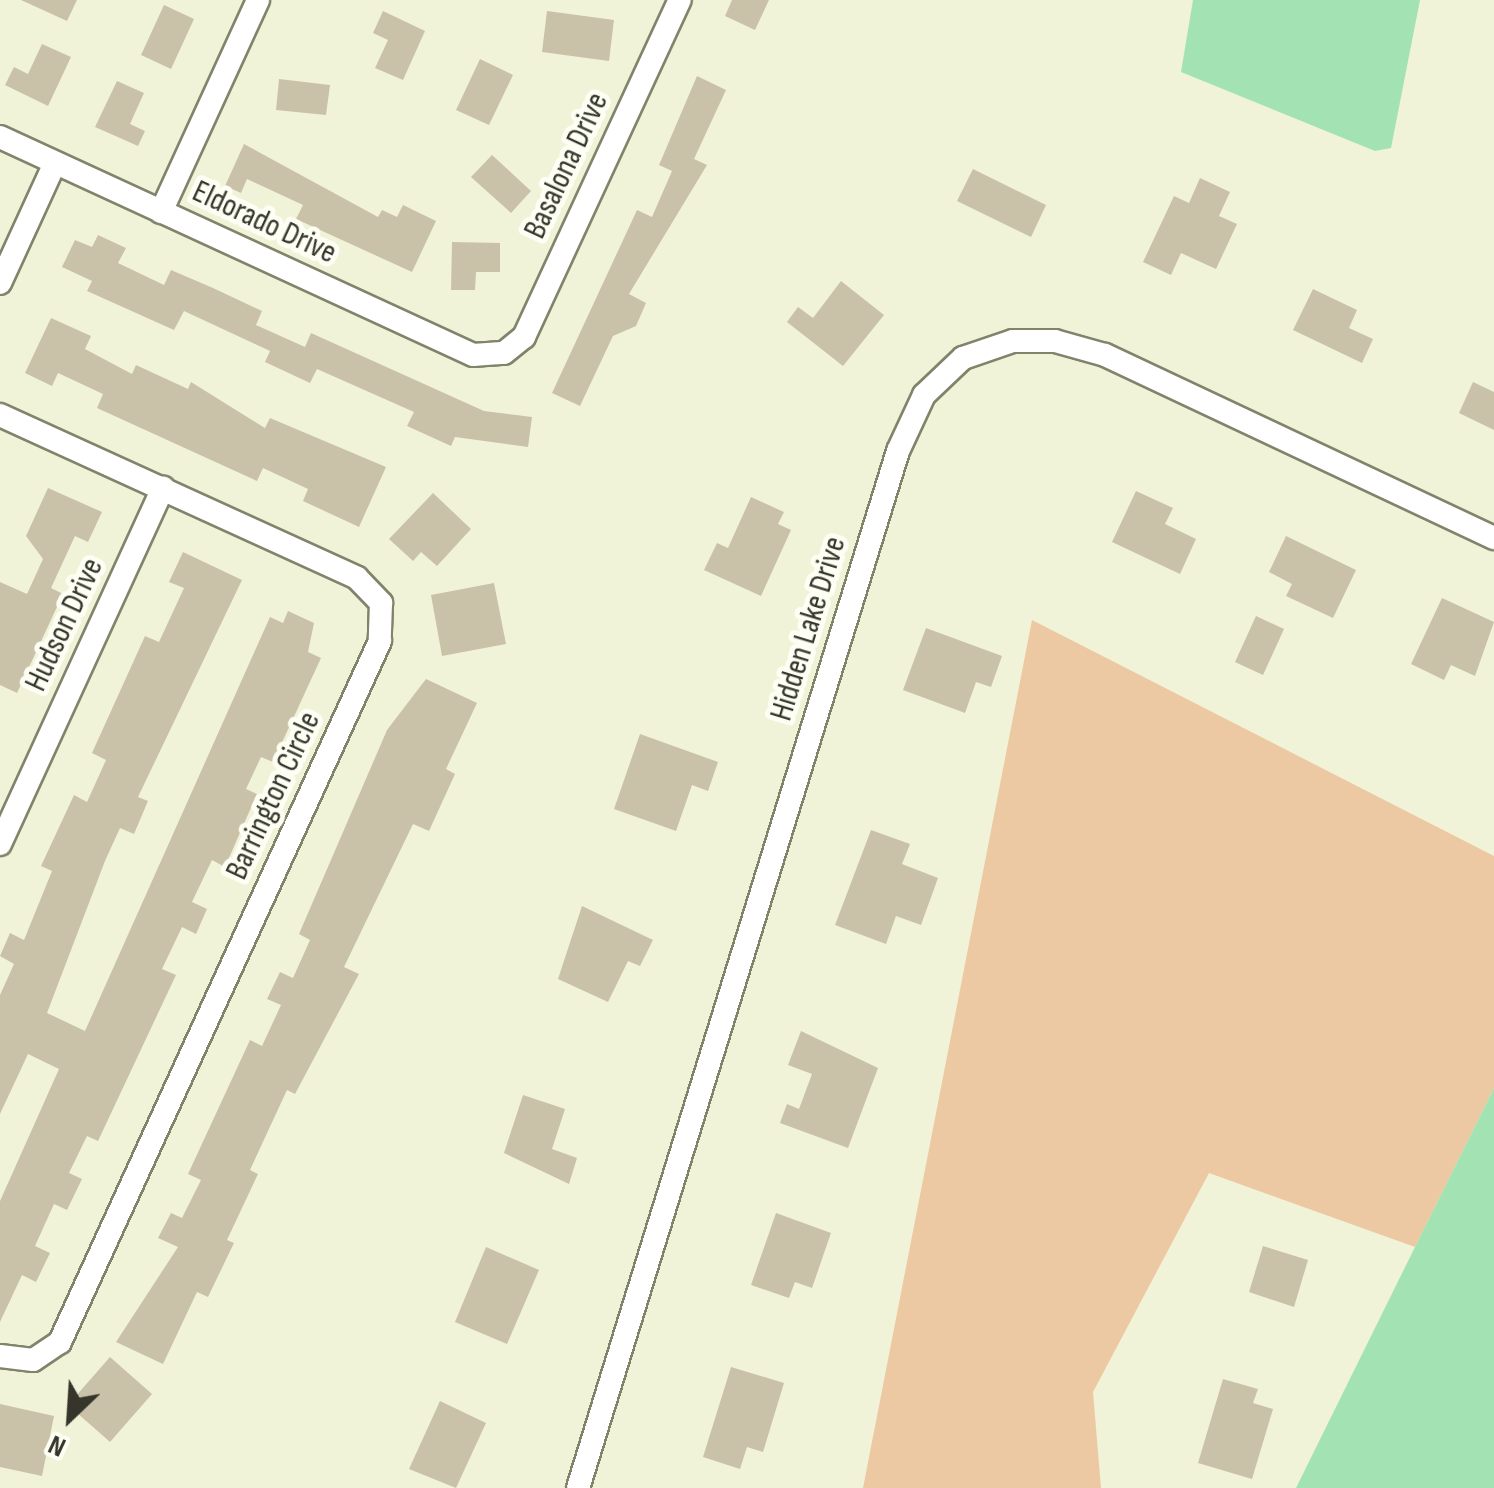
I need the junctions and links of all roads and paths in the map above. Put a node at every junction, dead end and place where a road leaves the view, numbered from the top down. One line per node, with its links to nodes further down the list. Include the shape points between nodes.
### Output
1 (258, 0): 5 (street)
2 (680, 0): 7 (street, Basalona Drive, via 524,338)
3 (0, 137): 4 (street, Eldorado Drive)
4 (55, 163): 5 (street, Eldorado Drive); 6 (street)
5 (161, 212): 7 (street, Eldorado Drive, via 473,355)
6 (0, 283)
7 (504, 352)
8 (0, 414): 9 (street, Barrington Circle)
9 (164, 488): 11 (street, Hudson Drive); 12 (street, Barrington Circle, via 357,578 381,602 380,641 60,1342 34,1360)
10 (1494, 538): 13 (street, Hidden Lake Drive, via 1105,355 1055,341 1013,341 963,358 924,395 898,451)
11 (0, 844)
12 (0, 1356)
13 (578, 1488)

